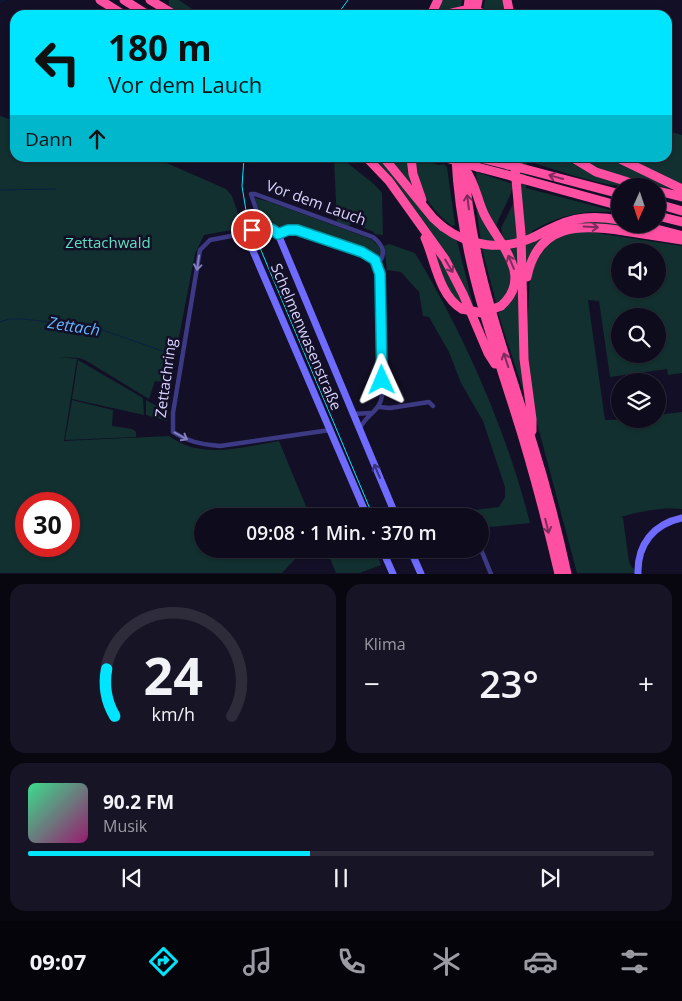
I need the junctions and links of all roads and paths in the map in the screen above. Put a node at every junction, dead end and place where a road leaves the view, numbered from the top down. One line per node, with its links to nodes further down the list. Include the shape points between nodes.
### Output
1 (100, 0): 4 (highway)
2 (124, 0): 5 (highway)
3 (150, 0): 6 (highway)
4 (116, 10)
5 (140, 10)
6 (167, 10)
7 (371, 162): 32 (highway, via 389,181)
8 (387, 162): 25 (highway)
9 (412, 162): 25 (highway)
10 (456, 162): 41 (highway, via 469,258)
11 (460, 162): 23 (highway, bridge)
12 (464, 162): 17 (highway)
13 (511, 162): 40 (highway, via 522,234)
14 (512, 162): 20 (highway, one-way to 14, bridge, via 521,168)
15 (580, 162): 18 (highway)
16 (626, 162): 19 (highway)
17 (465, 169): 32 (highway, one-way to 17, bridge, via 453,304 482,313 501,306 512,292 515,272 481,207 472,177); 48 (highway, one-way to 17, via 481,276 471,228)
18 (616, 178)
19 (682, 189)
20 (611, 192)
21 (666, 192): 22 (highway)
22 (682, 197)
23 (611, 204)
24 (666, 206): 26 (highway)
25 (425, 207): 27 (highway, bridge, via 443,227 468,241 487,246 506,246 571,220)
26 (682, 211)
27 (611, 218)
28 (666, 218): 30 (highway)
29 (666, 219): 30 (highway)
30 (671, 219): 31 (highway)
31 (682, 222)
32 (421, 226): 41 (highway, one-way to 41, via 452,271 488,353)
33 (262, 227): 35 (street); 36 (street); 39 (street, Vor dem Lauch, via 251,194 373,237 383,253)
34 (666, 232): 37 (highway)
35 (248, 233): 47 (street, Schelmenwasenstraße); 47 (street, Zettachring, one-way to 47, via 210,240 200,250 173,413 173,432 204,445 220,446)
36 (278, 234): 39 (street, Vor dem Lauch, via 297,230 362,252); 45 (street, Schelmenwasenstraße)
37 (682, 236)
38 (682, 240): 40 (highway, one-way to 38, via 534,254 548,238 562,231 595,227)
39 (378, 264): 42 (street, Vor dem Lauch, via 382,396)
40 (523, 299): 48 (highway, via 524,359)
41 (502, 375): 58 (highway, one-way to 58, via 535,480)
42 (379, 406): 43 (street, via 390,408 429,402); 44 (street)
43 (433, 406)
44 (372, 413): 45 (street); 46 (street, via 363,420)
45 (353, 414): 46 (street, Schelmenwasenstraße)
46 (359, 429): 50 (street, Schelmenwasenstraße, one-way to 46)
47 (330, 430): 49 (street, Schelmenwasenstraße)
48 (532, 440): 59 (highway)
49 (364, 508)
50 (393, 508)
51 (682, 518): 60 (street, via 664,523 651,535 640,558)
52 (386, 558): 55 (street)
53 (414, 558): 56 (street)
54 (484, 558): 57 (street)
55 (393, 574)
56 (421, 574)
57 (491, 574)
58 (558, 574)
59 (567, 574)
60 (638, 574)

